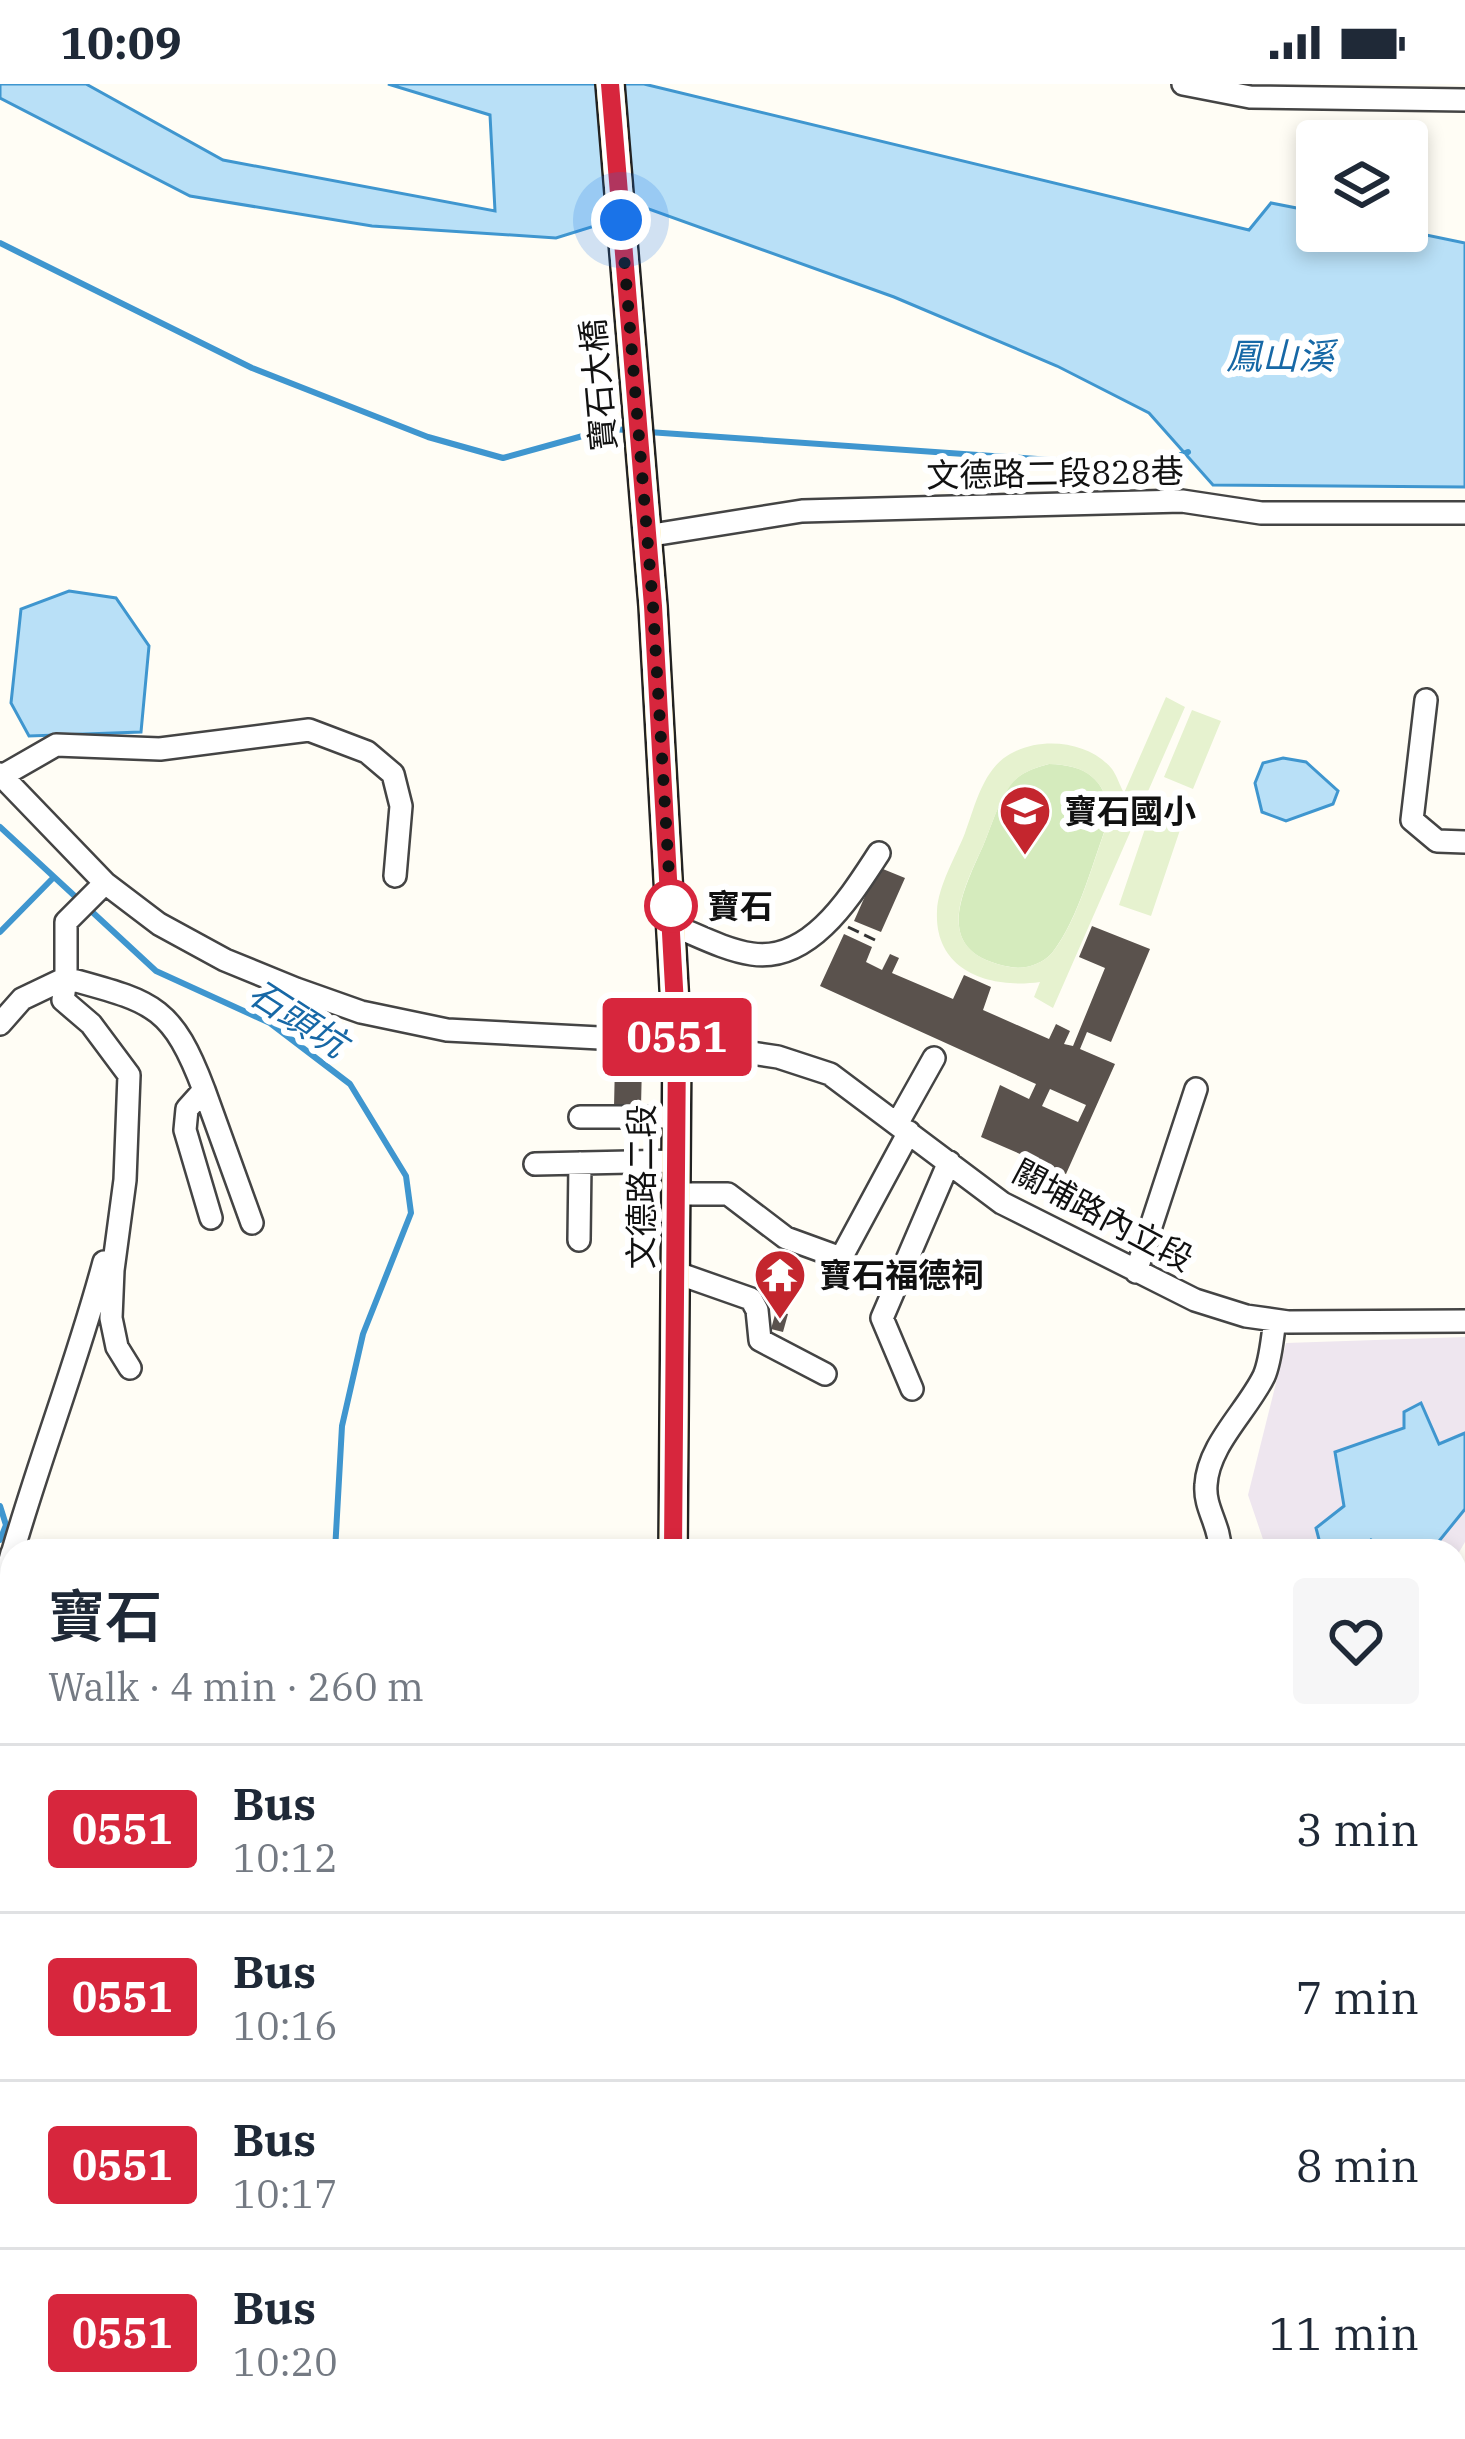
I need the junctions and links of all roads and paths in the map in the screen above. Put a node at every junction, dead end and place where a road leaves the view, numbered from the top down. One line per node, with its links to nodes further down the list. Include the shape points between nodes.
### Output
1 (610, 84): 5 (main road, 寶石大橋)
2 (1183, 84): 3 (street, via 1250,97)
3 (1465, 100)
4 (1465, 513): 5 (street, 文德路二段828巷, via 1261,513 1182,501 873,509 802,511)
5 (646, 536): 12 (main road, 文德路二段)
6 (1426, 700): 8 (street, via 1412,820 1437,842)
7 (1, 775): 10 (street, via 56,745 160,749 309,730 367,752 393,774 400,806); 11 (street, 關埔路內立段)
8 (1465, 842)
9 (879, 853): 12 (street, via 841,910 778,952 747,954)
10 (395, 876)
11 (104, 884): 13 (street, via 66,922); 15 (street, 關埔路內立段, via 225,960 361,1012 490,1035)
12 (672, 925): 15 (main road, 文德路二段)
13 (66, 978): 14 (street, via 22,999); 18 (street, via 140,999 169,1020); 26 (street, via 63,1000 129,1075)
14 (0, 1024)
15 (677, 1042): 20 (main road, 文德路二段); 21 (street, 關埔路內立段, via 742,1049 830,1074)
16 (934, 1058): 21 (street)
17 (1196, 1089): 31 (street)
18 (203, 1090): 28 (street, via 187,1108 185,1130); 29 (street)
19 (580, 1117): 20 (street)
20 (678, 1117): 22 (main road, 文德路二段)
21 (903, 1128): 23 (street, 關埔路內立段); 27 (street, via 841,1258 786,1238 728,1195)
22 (678, 1161): 24 (street); 27 (main road, 文德路二段)
23 (949, 1162): 31 (street, 關埔路內立段, via 1002,1203); 37 (street, via 882,1318)
24 (580, 1163): 25 (street); 30 (street)
25 (536, 1164)
26 (125, 1180): 35 (street, via 111,1318); 38 (street, via 80,1352)
27 (677, 1194): 32 (main road, 文德路二段)
28 (211, 1218)
29 (252, 1223)
30 (579, 1240)
31 (1136, 1272): 33 (street, 關埔路內立段, via 1195,1300)
32 (677, 1273): 36 (street, via 751,1300 760,1340); 39 (main road, 文德路二段)
33 (1275, 1321): 34 (street, 關埔路內立段); 40 (street, via 1266,1373 1205,1484)
34 (1465, 1321)
35 (130, 1368)
36 (825, 1374)
37 (912, 1389)
38 (16, 1539)
39 (673, 1539)
40 (1220, 1539)

